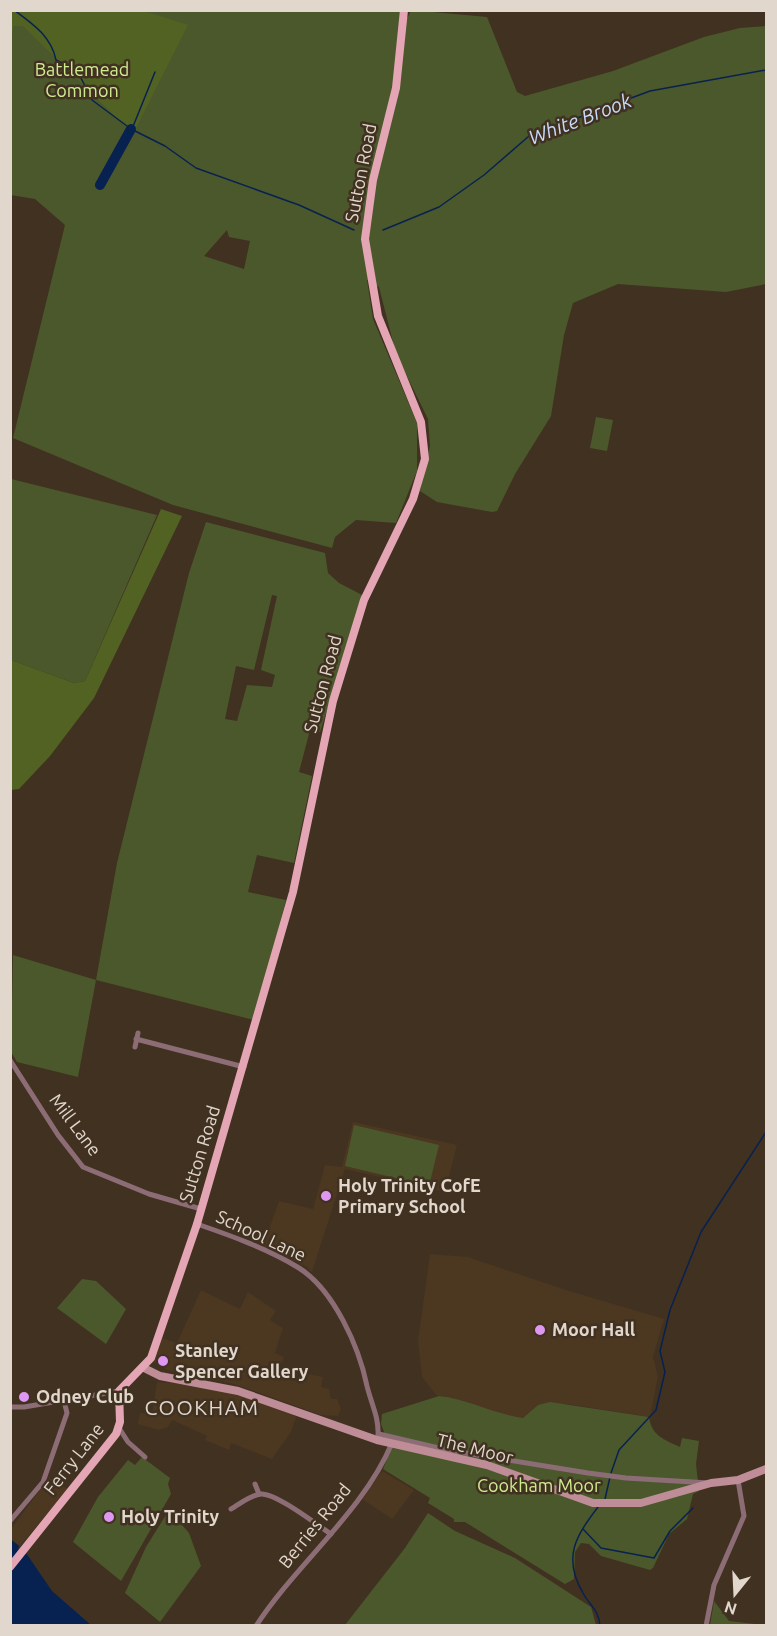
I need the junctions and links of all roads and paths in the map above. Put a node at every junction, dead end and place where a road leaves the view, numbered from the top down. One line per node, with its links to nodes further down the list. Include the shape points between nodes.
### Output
1 (405, 10): 4 (main road, Sutton Road, via 396,88 373,180 365,239 378,316 421,422 425,459 412,499 364,600 333,701 292,892)
2 (135, 1047): 4 (street, via 137,1036)
3 (10, 1060): 5 (street, Mill Lane, via 83,1167 149,1194)
4 (244, 1067): 5 (main road, Sutton Road)
5 (201, 1209): 6 (main road, Sutton Road)
6 (197, 1224): 7 (main road, Sutton Road, via 151,1358); 12 (street, School Lane, via 264,1250 300,1269 320,1287 358,1349 377,1414)
7 (144, 1368): 8 (main road); 12 (main road, The Moor, via 160,1376 238,1391)
8 (119, 1391): 9 (street); 11 (main road, Ferry Lane)
9 (64, 1401): 10 (street); 21 (street, Ferry Lane, via 67,1413 43,1482)
10 (10, 1407)
11 (119, 1428): 14 (street); 23 (main road, Ferry Lane)
12 (378, 1437): 13 (main road, The Moor); 17 (street, via 626,1478)
13 (392, 1443): 17 (main road, The Moor, via 487,1465 593,1503 641,1503); 22 (street, Berries Road)
14 (145, 1457)
15 (766, 1469): 16 (main road, The Moor)
16 (738, 1480): 17 (main road, The Moor); 25 (street, via 744,1516 714,1586)
17 (711, 1483)
18 (255, 1484): 19 (street)
19 (259, 1494): 20 (street); 22 (street, via 274,1498)
20 (231, 1509)
21 (10, 1521)
22 (331, 1534): 24 (street, Berries Road)
23 (10, 1567)
24 (256, 1626)
25 (706, 1626)

